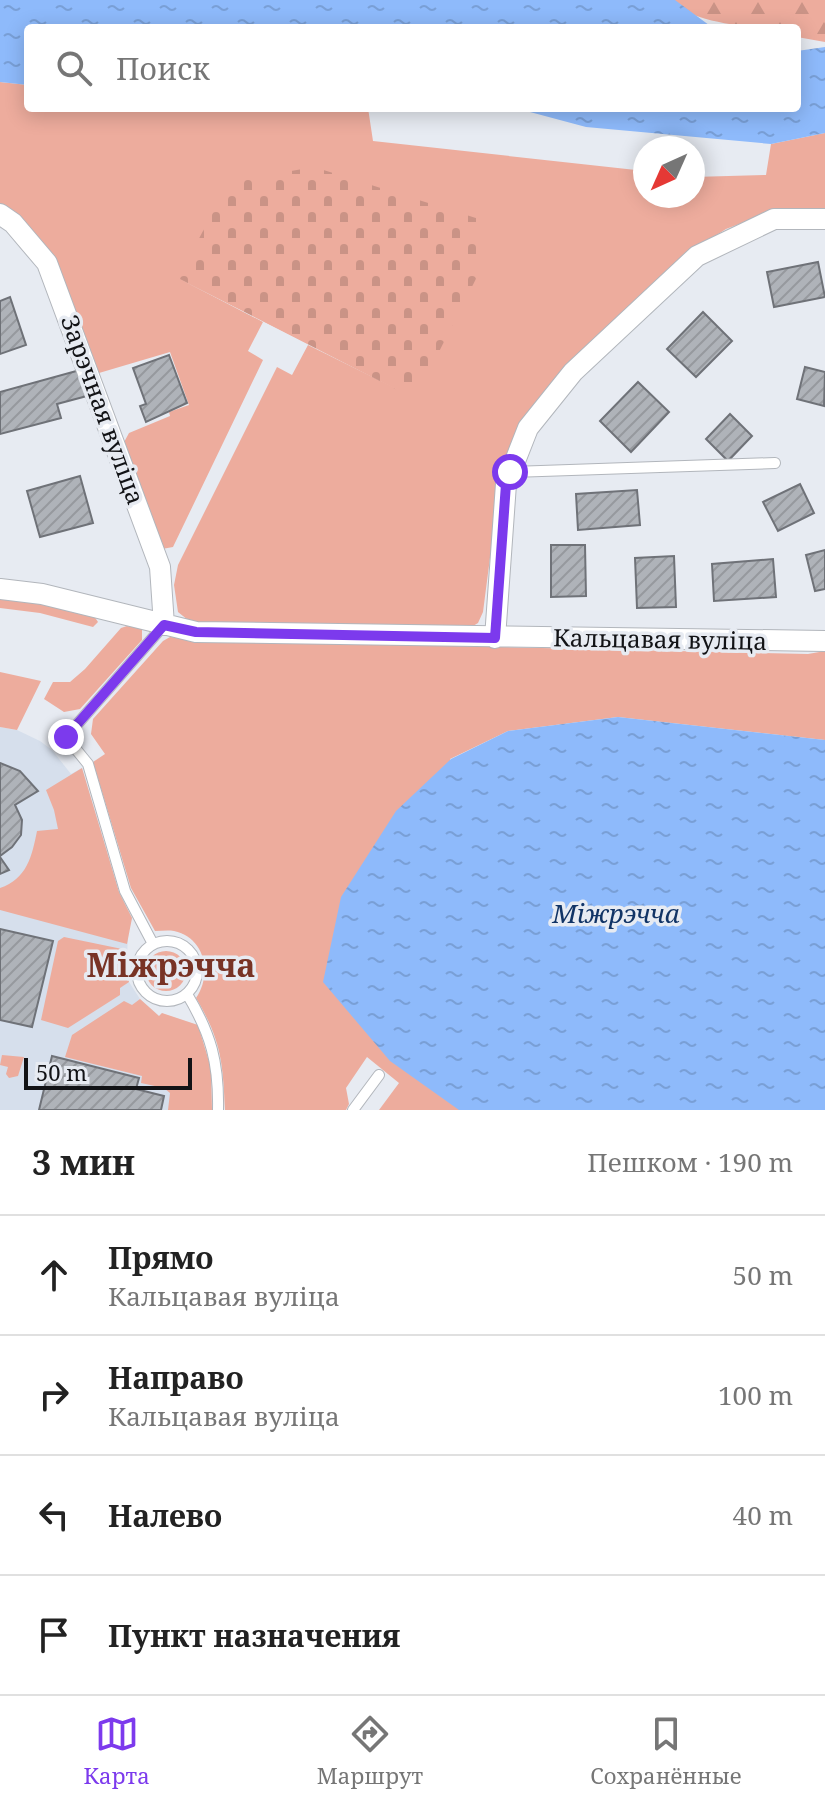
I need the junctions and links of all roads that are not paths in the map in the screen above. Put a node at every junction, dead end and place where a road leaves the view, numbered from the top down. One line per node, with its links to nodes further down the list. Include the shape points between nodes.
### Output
1 (0, 214): 6 (street, Зарэчная вуліца, via 47,263 160,567)
2 (825, 219): 4 (street, via 774,219 697,256 573,372 528,428)
3 (775, 463): 4 (lane)
4 (510, 472): 7 (street)
5 (0, 589): 6 (street, Кальцавая вуліца, via 42,594)
6 (164, 625): 7 (street, Кальцавая вуліца, via 196,632); 9 (lane, via 66,737 88,764 125,891)
7 (495, 638): 8 (street, Кальцавая вуліца)
8 (825, 641)
9 (153, 944): 10 (lane, via 174,942 192,956 196,979); 10 (lane, via 138,963 141,986 159,1000)
10 (187, 994): 12 (lane, via 206,1025 215,1054)
11 (379, 1075): 13 (lane)
12 (218, 1110)
13 (353, 1110)

